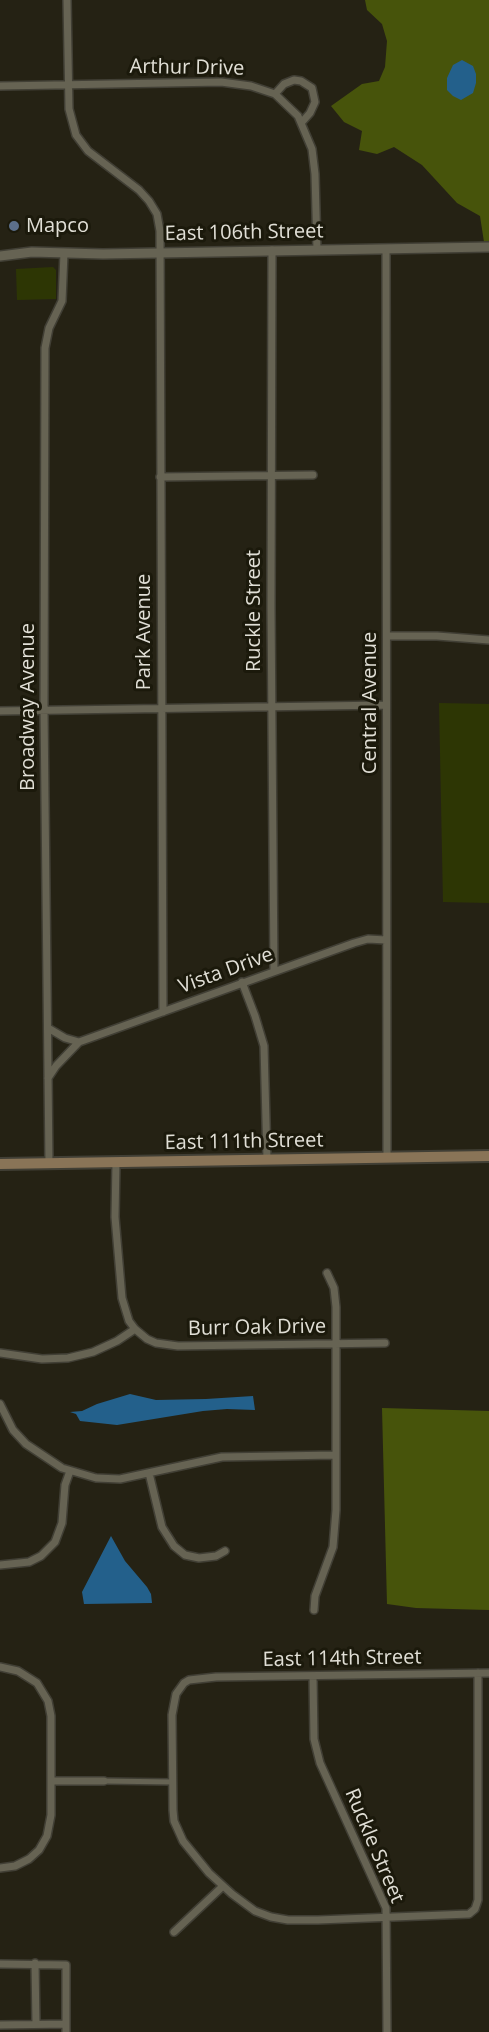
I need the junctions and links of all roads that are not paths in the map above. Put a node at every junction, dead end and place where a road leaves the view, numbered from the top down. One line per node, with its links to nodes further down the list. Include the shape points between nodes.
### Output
1 (66, 0): 2 (street, Park Avenue)
2 (69, 84): 3 (street, Arthur Drive); 4 (street, Arthur Drive, via 228,82); 10 (street, Park Avenue, via 69,109 76,135 88,151 149,201 157,214)
3 (0, 86)
4 (275, 94): 5 (street, Arthur Drive); 5 (street, via 294,80 312,88 315,102)
5 (302, 122): 9 (street, Arthur Drive, via 315,164)
6 (489, 247): 7 (street, East 106th Street)
7 (386, 249): 9 (street, East 106th Street); 16 (street, Central Avenue)
8 (272, 250): 9 (street, East 106th Street); 10 (street, East 106th Street); 14 (street, Ruckle Street)
9 (317, 250)
10 (159, 252): 11 (street, East 106th Street); 15 (street, Park Avenue)
11 (64, 253): 12 (street, East 106th Street); 21 (street, Broadway Avenue, via 62,298 45,348)
12 (0, 256)
13 (313, 475): 14 (street)
14 (272, 476): 15 (street); 19 (street, Ruckle Street)
15 (160, 477): 20 (street, Park Avenue)
16 (387, 636): 17 (street); 18 (street, Central Avenue)
17 (489, 640)
18 (386, 705): 19 (street); 23 (street, Central Avenue)
19 (272, 706): 20 (street); 24 (street, Ruckle Street)
20 (161, 708): 21 (street); 26 (street, Park Avenue)
21 (44, 710): 22 (street); 27 (street, Broadway Avenue)
22 (0, 711)
23 (386, 940): 24 (street, Vista Drive, via 360,941); 31 (street, Central Avenue)
24 (274, 970): 25 (street, Vista Drive)
25 (242, 982): 26 (street, Vista Drive); 32 (street, via 264,1046)
26 (163, 1012): 28 (street, Vista Drive)
27 (48, 1028): 28 (street); 29 (street, Broadway Avenue)
28 (79, 1042): 29 (street, Vista Drive)
29 (48, 1078): 35 (street, Broadway Avenue)
30 (489, 1156): 31 (main road, East 111th Street)
31 (387, 1158): 32 (main road, East 111th Street)
32 (267, 1160): 33 (main road, East 111th Street)
33 (116, 1163): 35 (main road, East 111th Street); 37 (street, via 115,1217 122,1298)
34 (0, 1164): 35 (main road, East 111th Street)
35 (49, 1164)
36 (327, 1273): 39 (street, via 335,1296)
37 (135, 1329): 39 (street, Burr Oak Drive, via 147,1339 167,1345); 40 (street, via 93,1352 68,1358)
38 (385, 1343): 39 (street, Burr Oak Drive)
39 (336, 1344): 42 (street)
40 (0, 1353)
41 (0, 1404): 43 (street, via 13,1430 26,1444)
42 (335, 1455): 44 (street, via 222,1457); 47 (street, via 333,1547 315,1596)
43 (70, 1471): 44 (street, via 110,1479); 46 (street, via 55,1542 42,1556 29,1562)
44 (149, 1473): 45 (street, via 162,1527 176,1548 199,1558)
45 (225, 1551)
46 (0, 1565)
47 (314, 1610)
48 (0, 1667): 52 (street, via 26,1674 48,1701)
49 (478, 1673): 50 (street, East 114th Street); 51 (street, East 114th Street); 57 (street, via 475,1909 469,1914)
50 (489, 1673)
51 (313, 1676): 54 (street, East 114th Street, via 196,1678 184,1683 174,1700); 57 (street, Ruckle Street, via 314,1738 320,1763 380,1893)
52 (51, 1781): 53 (street); 55 (street, via 50,1827 43,1844 30,1859)
53 (104, 1781): 54 (street)
54 (173, 1782): 56 (street, via 178,1832)
55 (0, 1868)
56 (223, 1886): 57 (street, via 255,1911 271,1917); 58 (street)
57 (387, 1918): 64 (street, Ruckle Street)
58 (174, 1932)
59 (35, 1963): 60 (street); 61 (street); 63 (street, via 66,1965)
60 (0, 1964)
61 (36, 2024): 62 (street); 63 (street)
62 (0, 2025)
63 (66, 2028)
64 (387, 2032)

